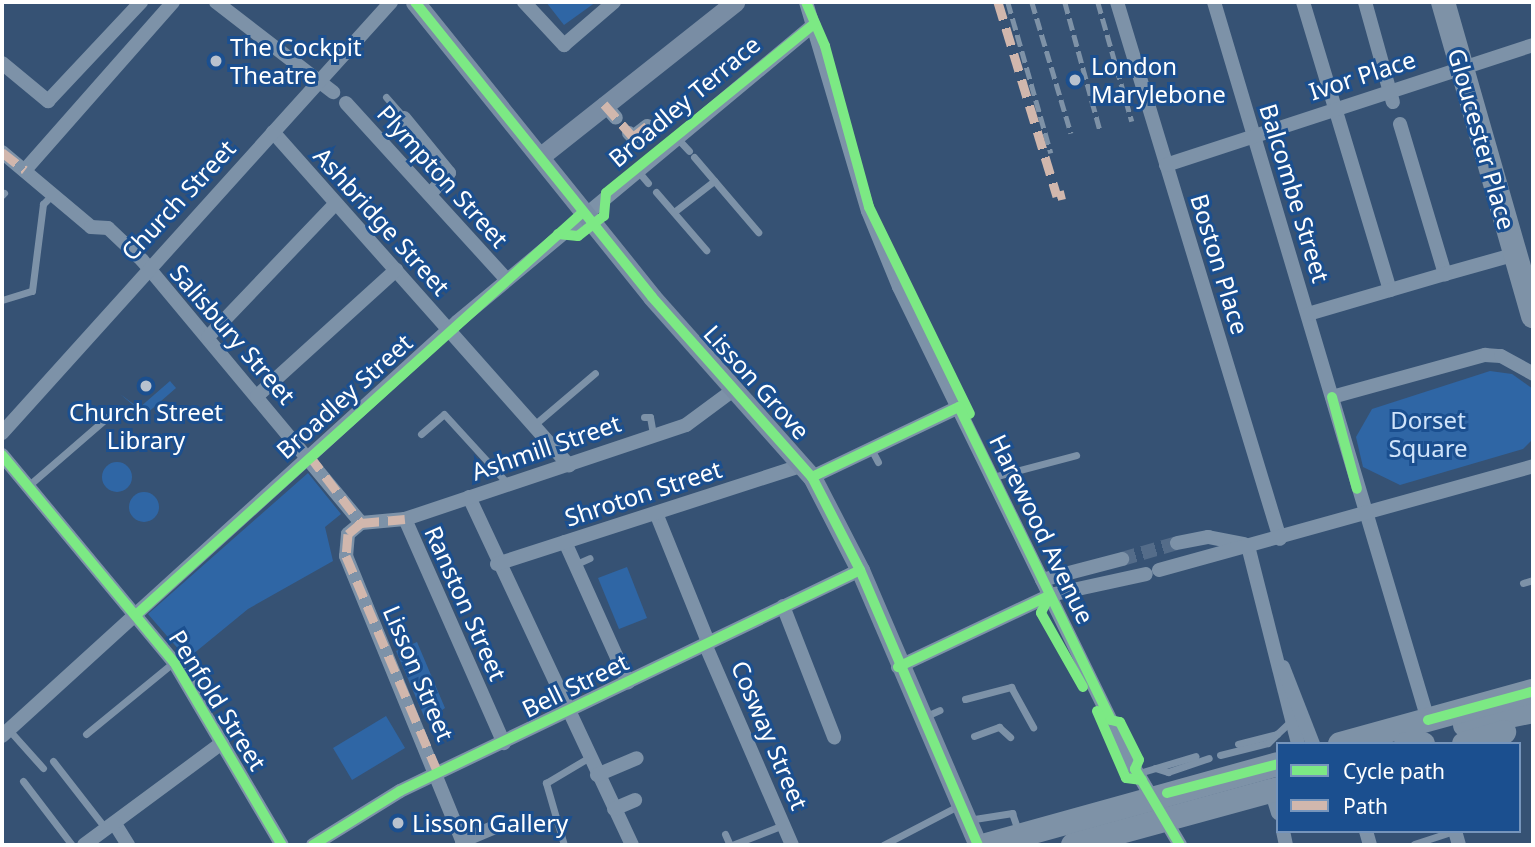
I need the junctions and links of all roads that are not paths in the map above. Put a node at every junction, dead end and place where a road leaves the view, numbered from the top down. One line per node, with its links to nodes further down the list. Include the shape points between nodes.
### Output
1 (141, 2): 17 (street, via 48,101)
2 (173, 2): 36 (street)
3 (216, 2): 20 (street)
4 (391, 2): 20 (street, Church Street)
5 (415, 2): 33 (main road, Lisson Grove)
6 (614, 2): 14 (street, via 564,45 555,42)
7 (735, 2): 33 (main road, via 610,111)
8 (806, 2): 15 (street, Harewood Avenue)
9 (1117, 2): 34 (street, Boston Place)
10 (1214, 2): 30 (street, Balcombe Street)
11 (1303, 2): 24 (street)
12 (1365, 2): 18 (street)
13 (1443, 2): 19 (highway, Gloucester Place)
14 (522, 4)
15 (813, 25): 31 (street, Broadley Terrace); 63 (street, Harewood Avenue, via 873,223)
16 (1533, 45): 19 (street, Ivor Place)
17 (2, 63)
18 (1382, 63)
19 (1462, 68): 24 (street, Ivor Place); 47 (highway, Gloucester Place)
20 (320, 81): 21 (street); 28 (street, Church Street)
21 (333, 92)
22 (386, 97): 25 (lane)
23 (346, 103): 40 (street, Plympton Street)
24 (1334, 107): 30 (street, Ivor Place); 52 (street)
25 (404, 118): 40 (street, via 449,173)
26 (1400, 124): 50 (street)
27 (647, 126): 29 (street, via 633,137)
28 (273, 132): 42 (street, Ashbridge Street); 48 (street, Church Street)
29 (629, 133)
30 (1254, 135): 34 (street, Ivor Place); 54 (street, Balcombe Street)
31 (676, 136): 35 (street, Broadley Terrace); 37 (lane)
32 (2, 152): 36 (street, Salisbury Street)
33 (541, 156): 43 (main road, Lisson Grove)
34 (1166, 165): 86 (street, Boston Place)
35 (636, 169): 38 (lane); 43 (street, Broadley Terrace)
36 (25, 170): 41 (street, Salisbury Street)
37 (714, 181): 44 (lane); 45 (lane)
38 (648, 183)
39 (656, 192): 44 (lane)
40 (431, 193): 51 (street, Plympton Street)
41 (53, 195): 48 (street, Salisbury Street, via 91,228 108,228); 53 (lane, via 43,204 32,291)
42 (336, 203): 49 (street, Ashbridge Street); 57 (street, via 265,284)
43 (583, 212): 51 (street, Broadley Street); 60 (main road, Lisson Grove)
44 (674, 212): 46 (lane)
45 (758, 232)
46 (706, 250)
47 (1516, 254): 50 (street); 55 (highway, Gloucester Place)
48 (145, 269): 57 (street, Salisbury Street); 67 (street, Church Street)
49 (396, 270): 56 (street, Ashbridge Street); 61 (street)
50 (1445, 274): 52 (street)
51 (506, 279): 56 (street, Broadley Street)
52 (1390, 290): 54 (street)
53 (2, 300)
54 (1308, 314): 62 (street, Balcombe Street)
55 (1533, 316)
56 (448, 330): 66 (street, Ashbridge Street); 72 (street, Broadley Street)
57 (208, 337): 61 (street, Salisbury Street)
58 (595, 373): 66 (lane)
59 (1533, 373): 62 (street, via 1501,356 1485,355)
60 (736, 388): 69 (street, Ashmill Street, via 705,417); 77 (main road, Lisson Grove)
61 (257, 396): 72 (street, Salisbury Street)
62 (1332, 397): 83 (street)
63 (959, 407): 70 (street, Shroton Street, via 888,444); 78 (street, Harewood Avenue)
64 (117, 409): 80 (lane)
65 (644, 417): 69 (lane, via 650,417)
66 (534, 425): 75 (street, Ashbridge Street)
67 (2, 433)
68 (421, 434): 79 (lane, via 443,414)
69 (653, 434): 75 (street, Ashmill Street)
70 (870, 446): 74 (lane); 77 (street, Shroton Street)
71 (2, 455): 80 (street, Penfold Street)
72 (309, 455): 85 (street, Salisbury Street); 100 (street, Broadley Street)
73 (1076, 455): 78 (lane)
74 (878, 462)
75 (569, 465): 79 (street, Ashmill Street)
76 (1533, 466): 83 (street)
77 (808, 470): 82 (street, Shroton Street); 94 (main road, Lisson Grove)
78 (993, 477): 95 (street, Harewood Avenue)
79 (509, 484): 81 (street, Ashmill Street)
80 (28, 486): 100 (street, Penfold Street)
81 (468, 497): 84 (street, Ashmill Street); 92 (street)
82 (656, 513): 87 (street, Shroton Street); 101 (street, Cosway Street)
83 (1365, 515): 86 (street); 116 (street)
84 (405, 519): 85 (street, Ashmill Street); 129 (street, Ranston Street)
85 (360, 523): 139 (street, Lisson Street, via 348,534 346,556)
86 (1280, 539): 89 (street)
87 (565, 542): 92 (street, Shroton Street); 93 (street)
88 (1177, 543): 89 (street, via 1208,537)
89 (1248, 546): 98 (street); 103 (street)
90 (590, 558): 93 (lane)
91 (1122, 559): 95 (street)
92 (497, 564): 111 (street)
93 (573, 566): 106 (street)
94 (860, 570): 99 (street, Bell Street); 104 (main road, Lisson Grove)
95 (1042, 580): 98 (street, Harewood Avenue)
96 (1533, 580): 97 (lane)
97 (1523, 583)
98 (1050, 595): 104 (street); 140 (street, Harewood Avenue)
99 (783, 607): 101 (street, Bell Street); 121 (street)
100 (136, 615): 102 (street, Penfold Street); 117 (street, Broadley Street)
101 (707, 643): 106 (street, Bell Street); 149 (street, Cosway Street)
102 (174, 662): 107 (street, Penfold Street); 118 (lane)
103 (1282, 666): 114 (street); 124 (street)
104 (898, 667): 113 (main road, Lisson Grove)
105 (202, 678): 107 (lane)
106 (628, 682): 111 (street, Bell Street)
107 (187, 684): 128 (street, Penfold Street)
108 (1533, 691): 116 (highway)
109 (965, 699): 115 (lane, via 1011,687)
110 (940, 710): 113 (lane)
111 (565, 712): 129 (street, Bell Street); 134 (street)
112 (1533, 713): 116 (highway); 127 (highway, via 1517,727)
113 (920, 719): 147 (main road, Lisson Grove, via 942,751)
114 (1292, 720): 119 (lane); 123 (street)
115 (1033, 727)
116 (1425, 732): 125 (highway); 126 (highway)
117 (5, 733): 137 (lane)
118 (86, 734)
119 (1277, 734): 130 (lane); 131 (lane, via 1268,743)
120 (974, 736): 122 (lane, via 999,727)
121 (834, 737)
122 (1010, 737)
123 (1298, 742)
124 (1312, 742)
125 (1354, 742)
126 (1409, 742)
127 (1470, 742)
128 (222, 743): 150 (street); 160 (street, Penfold Street)
129 (504, 743): 139 (street, Bell Street)
130 (1238, 744)
131 (1220, 755)
132 (641, 756): 141 (street)
133 (1196, 756): 138 (lane)
134 (588, 758): 141 (street); 162 (lane, via 546,783)
135 (1209, 758): 138 (lane, via 1168,772)
136 (52, 761): 150 (lane)
137 (43, 768)
138 (1154, 768): 140 (lane)
139 (438, 773): 155 (street, Lisson Street); 161 (street, Bell Street)
140 (1139, 774): 144 (street, Harewood Avenue)
141 (597, 775): 146 (street)
142 (23, 781): 157 (lane)
143 (1275, 782): 144 (highway); 148 (highway)
144 (1152, 797): 148 (street, Harewood Avenue); 154 (highway)
145 (635, 800): 146 (street)
146 (614, 809): 163 (street)
147 (961, 813): 154 (lane, via 1012,813); 166 (lane); 167 (main road, Lisson Grove)
148 (1165, 819): 169 (highway); 170 (street, Harewood Avenue)
149 (784, 825): 164 (lane); 165 (street, Cosway Street)
150 (111, 827): 158 (street); 159 (street)
151 (495, 827): 155 (street)
152 (1449, 833): 156 (lane)
153 (725, 834): 164 (lane)
154 (1020, 835): 168 (highway)
155 (463, 843)
156 (1414, 844)
157 (72, 845)
158 (85, 845)
159 (128, 845)
160 (282, 845)
161 (313, 845)
162 (564, 845)
163 (632, 845)
164 (731, 845)
165 (792, 845)
166 (883, 845)
167 (978, 845)
168 (986, 845)
169 (1073, 845)
170 (1180, 845)

